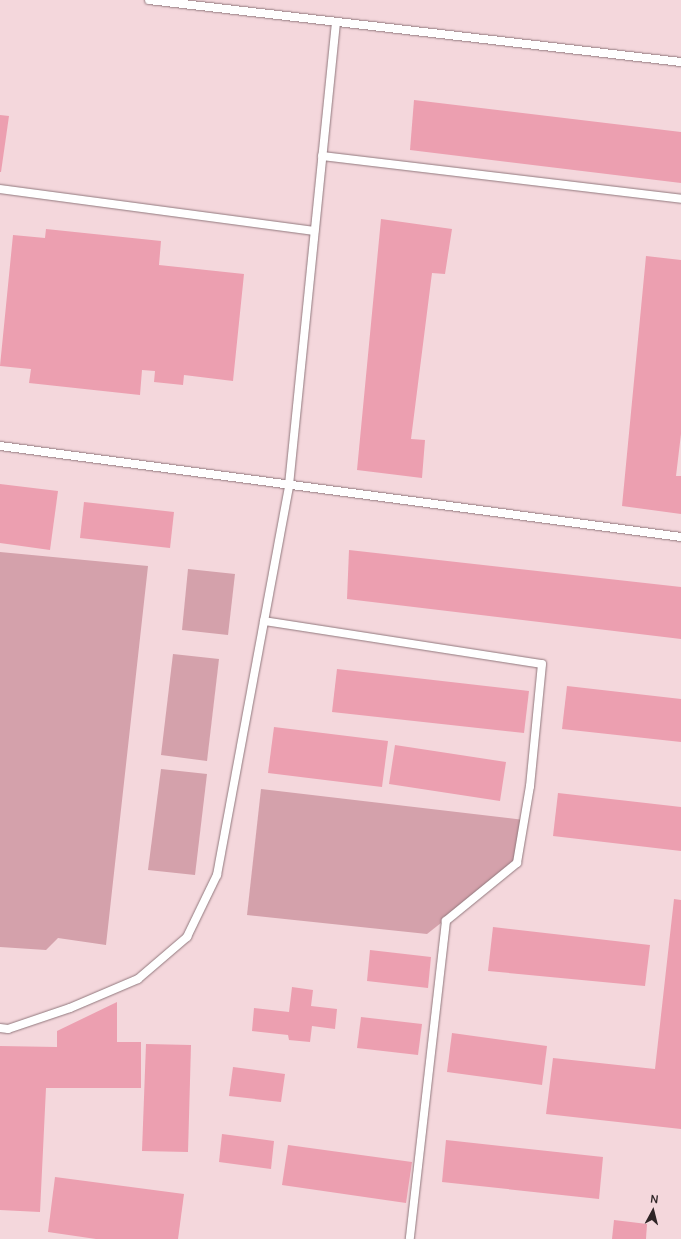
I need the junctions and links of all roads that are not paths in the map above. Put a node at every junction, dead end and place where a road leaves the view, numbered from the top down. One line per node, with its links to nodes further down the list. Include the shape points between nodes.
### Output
1 (149, 0): 2 (lane)
2 (336, 22): 3 (lane); 4 (lane)
3 (681, 62)
4 (322, 156): 6 (lane); 7 (lane)
5 (0, 189): 7 (lane)
6 (681, 199)
7 (314, 231): 9 (lane)
8 (0, 446): 9 (lane)
9 (289, 485): 10 (lane); 11 (lane)
10 (681, 537)
11 (264, 621): 12 (lane, via 217,875 187,937 138,979 70,1008); 13 (lane, via 542,664 530,786 516,863 446,920)
12 (0, 1028)
13 (410, 1239)

